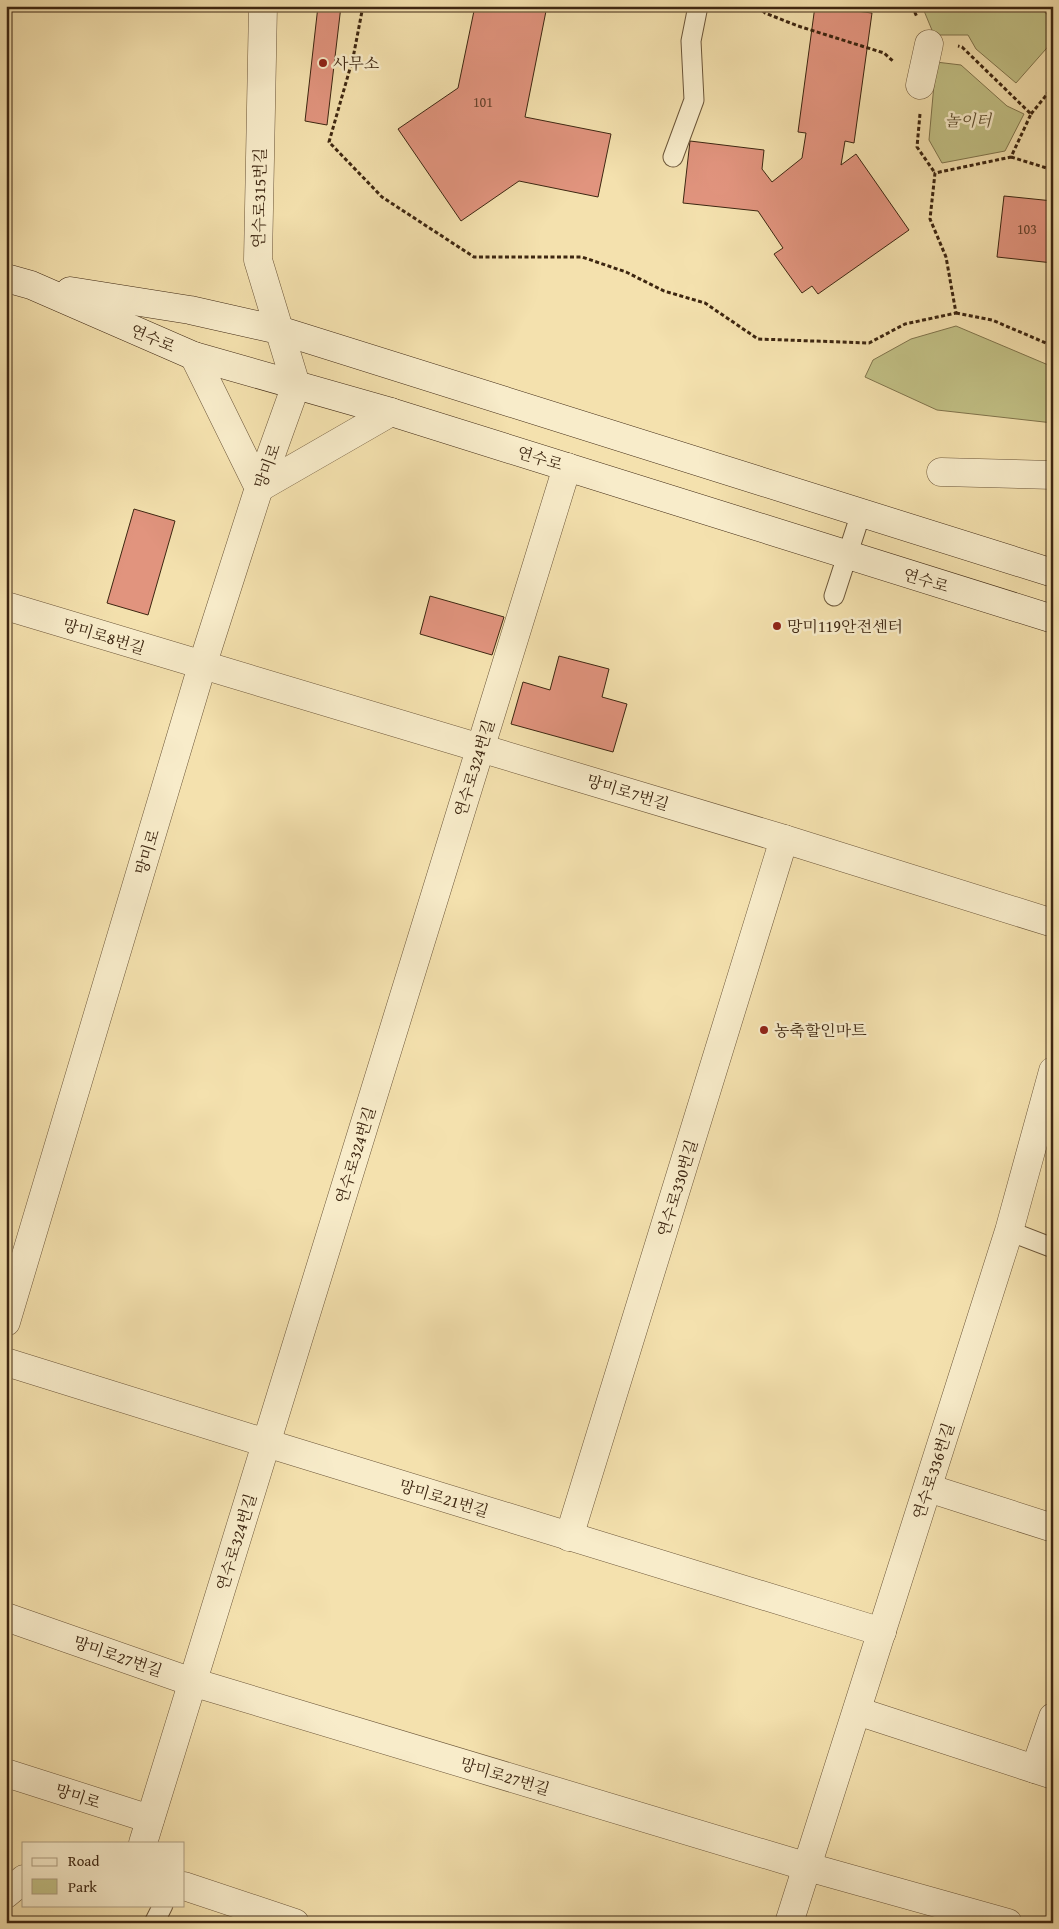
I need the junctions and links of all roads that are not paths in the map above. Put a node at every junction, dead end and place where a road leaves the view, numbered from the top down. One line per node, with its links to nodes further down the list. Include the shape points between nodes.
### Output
1 (263, 6): 7 (street, 연수로315번길, via 258,260)
2 (698, 6): 5 (lane, via 691,41 694,100)
3 (929, 44): 4 (street)
4 (920, 86)
5 (673, 157)
6 (19, 282): 7 (street, 연수로, via 190,310); 8 (street, 연수로)
7 (279, 330): 9 (street, 연수로315번길); 15 (street, 연수로)
8 (194, 356): 9 (street, 연수로); 14 (street)
9 (296, 385): 10 (street, 연수로); 14 (street, 망미로)
10 (391, 412): 11 (street, 연수로); 14 (street)
11 (567, 467): 16 (street, 연수로); 22 (street, 연수로324번길)
12 (941, 472): 13 (street)
13 (1053, 475)
14 (258, 488): 21 (street, 망미로)
15 (861, 513): 16 (lane); 17 (street, 연수로)
16 (846, 555): 18 (lane); 20 (street, 연수로)
17 (1053, 573)
18 (834, 596)
19 (6, 606): 21 (street, 망미로8번길)
20 (1053, 619)
21 (202, 666): 22 (street, 망미로7번길); 28 (street, 망미로)
22 (480, 748): 23 (street, 망미로7번길); 30 (street, 연수로324번길)
23 (784, 839): 24 (street, 망미로7번길); 33 (street, 연수로330번길)
24 (1053, 923)
25 (1052, 1077): 26 (street, 연수로336번길)
26 (1009, 1232): 27 (lane); 31 (street, 연수로336번길)
27 (1053, 1248)
28 (6, 1322)
29 (6, 1362): 30 (street, 망미로21번길)
30 (266, 1444): 33 (street, 망미로21번길); 36 (street, 연수로324번길)
31 (928, 1488): 32 (street); 35 (street, 연수로336번길)
32 (1053, 1528)
33 (569, 1537): 35 (street, 망미로21번길)
34 (6, 1617): 36 (street, 망미로27번길)
35 (882, 1632): 37 (street, 연수로336번길)
36 (192, 1682): 41 (street, 연수로324번길); 42 (street, 망미로27번길)
37 (857, 1711): 39 (street); 42 (street, 연수로336번길)
38 (1053, 1716): 39 (street)
39 (1044, 1772)
40 (6, 1773): 41 (street, 망미로)
41 (146, 1831)
42 (808, 1868): 49 (street, 연수로336번길); 50 (street, 망미로27번길)
43 (22, 1881): 45 (street)
44 (185, 1886): 48 (street)
45 (6, 1894)
46 (162, 1906): 47 (lane)
47 (154, 1923)
48 (295, 1923)
49 (789, 1923)
50 (1008, 1923)

